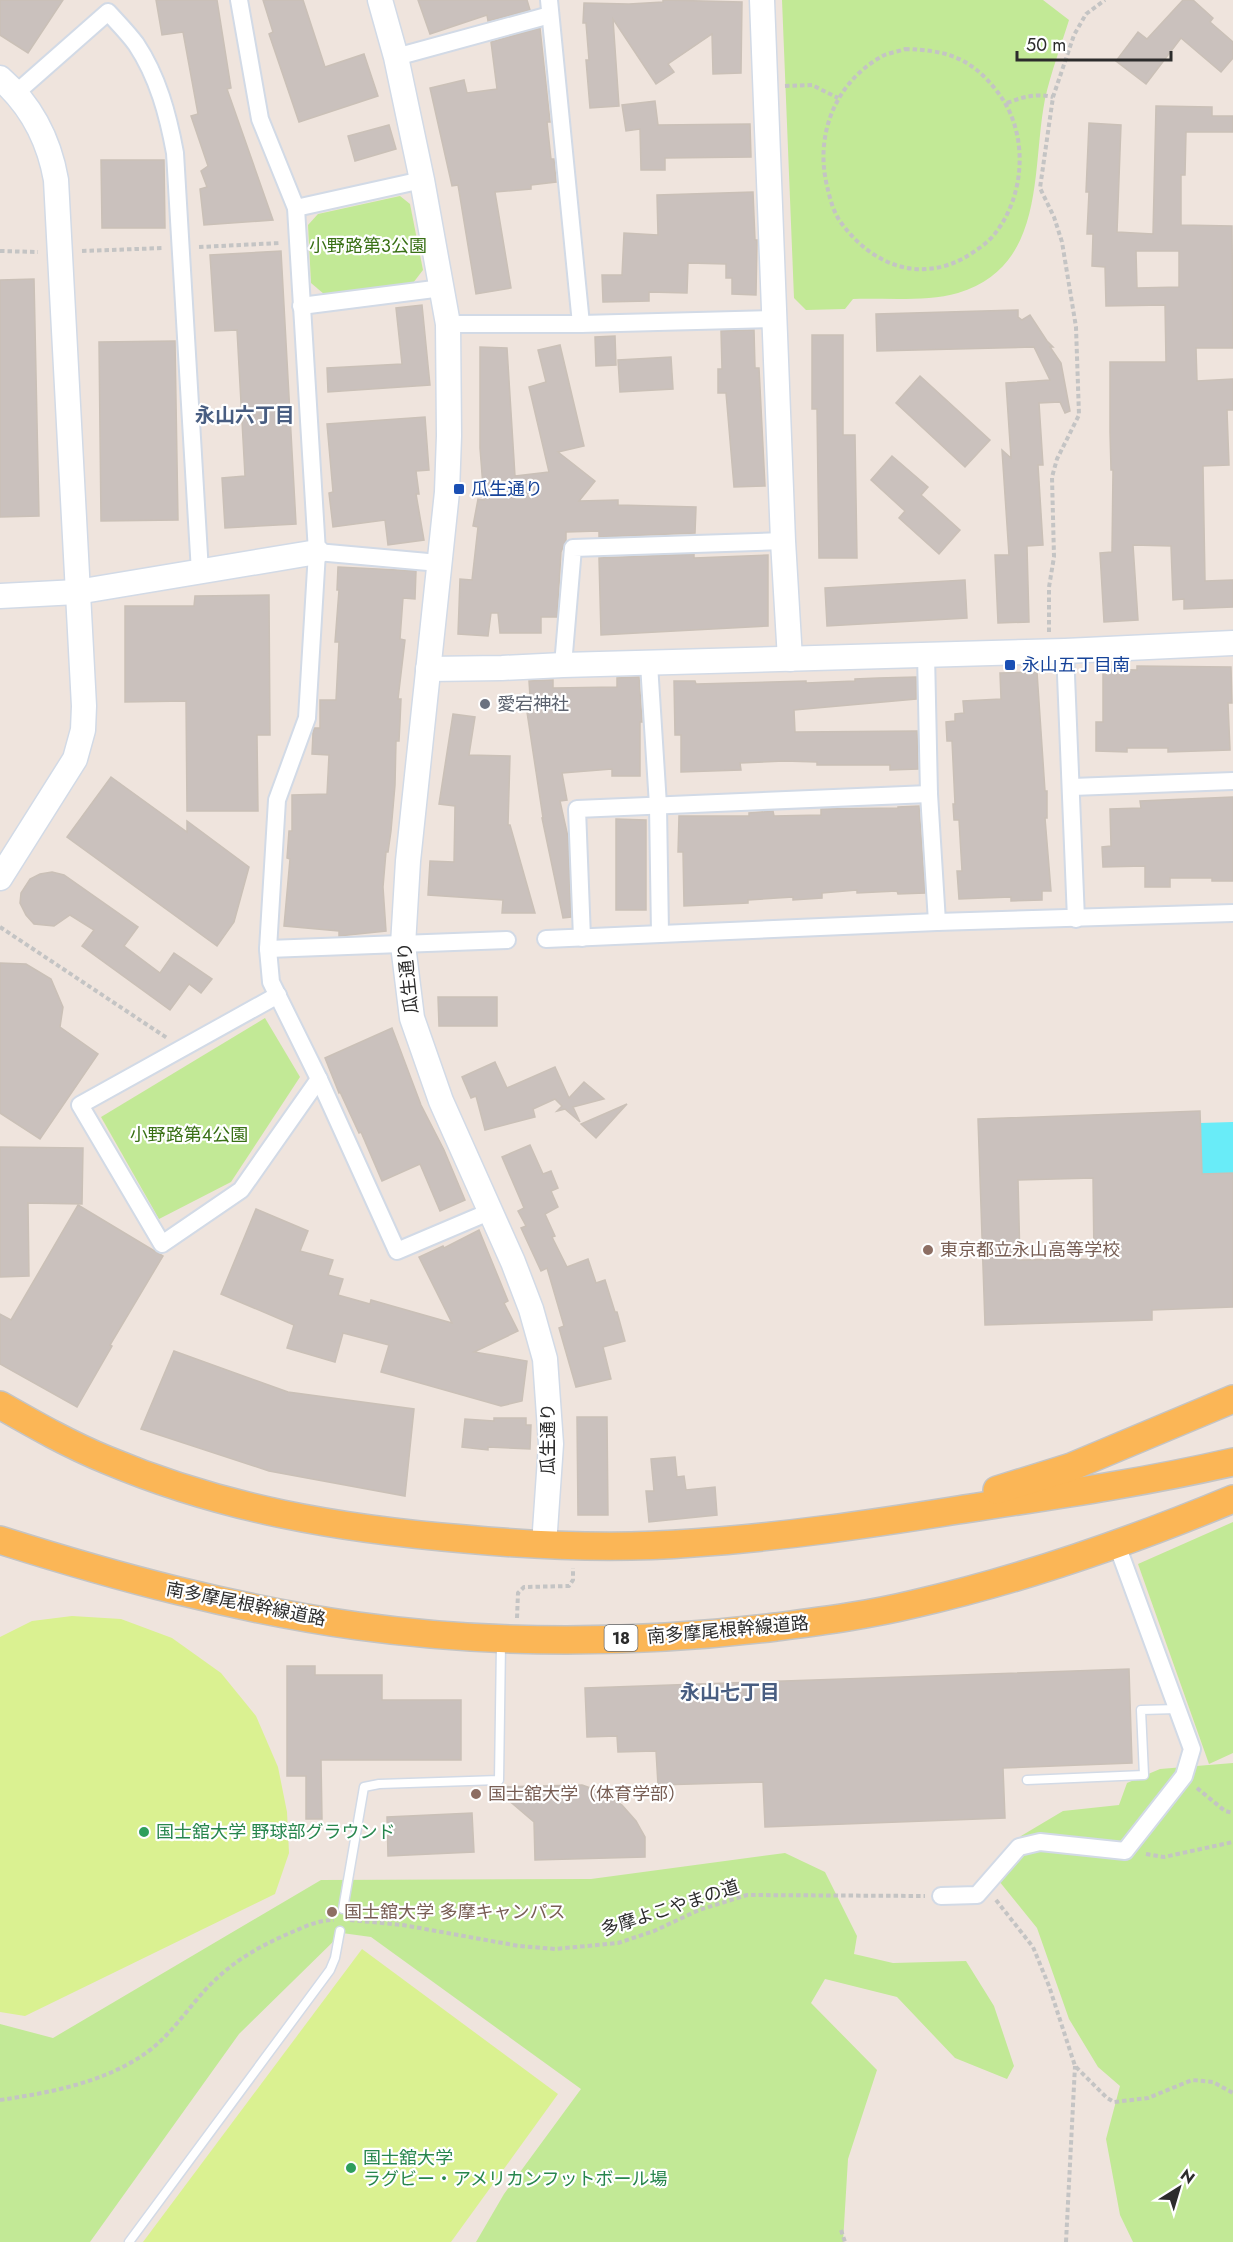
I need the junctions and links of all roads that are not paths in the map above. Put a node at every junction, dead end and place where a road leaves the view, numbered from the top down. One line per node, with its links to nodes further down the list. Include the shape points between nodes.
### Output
1 (239, 0): 8 (street, via 260,119)
2 (381, 0): 5 (street, 瓜生通り)
3 (762, 0): 11 (street)
4 (550, 7): 5 (street); 13 (street)
5 (396, 57): 7 (street, 瓜生通り)
6 (8, 86): 17 (street, via 108,12 135,44 156,83 168,115 175,153); 18 (street, via 44,135 56,180)
7 (422, 180): 8 (street); 9 (street, 瓜生通り)
8 (296, 208): 10 (street)
9 (442, 288): 10 (street); 12 (street, 瓜生通り)
10 (301, 306): 15 (street)
11 (774, 319): 13 (street); 14 (street)
12 (448, 324): 13 (street); 16 (street, 瓜生通り, via 447,492)
13 (581, 324)
14 (783, 541): 23 (street); 25 (street, via 573,548)
15 (317, 552): 16 (street); 17 (street); 40 (street, via 307,718 277,800)
16 (439, 563): 26 (street, 瓜生通り)
17 (200, 572): 18 (street)
18 (77, 592): 19 (street); 31 (street, via 83,730 75,759)
19 (0, 596)
20 (1233, 644): 21 (street)
21 (1065, 651): 22 (street); 28 (street)
22 (926, 654): 23 (street); 29 (street)
23 (790, 659): 24 (street)
24 (649, 664): 25 (street); 30 (street)
25 (563, 665): 26 (street)
26 (428, 669): 39 (street, 瓜生通り)
27 (1233, 781): 28 (street)
28 (1072, 786): 33 (street)
29 (929, 794): 30 (street); 34 (street)
30 (658, 805): 35 (street); 36 (street, via 577,809)
31 (0, 878)
32 (1233, 913): 33 (street)
33 (1076, 919): 34 (street)
34 (937, 922): 35 (street)
35 (660, 933): 36 (street)
36 (582, 938): 37 (street)
37 (546, 939)
38 (507, 940): 39 (street)
39 (403, 945): 40 (street); 43 (street, 瓜生通り, via 412,1018 441,1101)
40 (268, 949): 41 (street, via 271,982)
41 (278, 995): 42 (street); 42 (street, via 80,1105 162,1244 241,1190)
42 (319, 1079): 43 (street, via 397,1251)
43 (489, 1212): 50 (street, 瓜生通り, via 531,1309 544,1359 551,1444)
44 (1233, 1399): 48 (main road, via 1071,1467)
45 (0, 1405): 50 (main road, via 106,1460 266,1512 395,1533)
46 (1233, 1462): 48 (main road, via 1181,1474)
47 (1233, 1499): 51 (main road, 南多摩尾根幹線道路 / 18)
48 (910, 1517): 50 (main road, via 693,1544)
49 (0, 1540): 52 (main road, 南多摩尾根幹線道路 / 18, via 214,1600 358,1626)
50 (544, 1545)
51 (1117, 1545): 52 (main road, 南多摩尾根幹線道路 / 18, via 973,1590 824,1621 672,1637); 53 (street)
52 (509, 1632): 56 (lane, via 499,1780 364,1787)
53 (1177, 1709): 54 (lane, via 1141,1710 1144,1775); 55 (street, via 1192,1749 1184,1776 1125,1851 1040,1842 1019,1847 976,1895)
54 (1027, 1780)
55 (941, 1896)
56 (343, 1909)
57 (340, 1931): 58 (lane, via 330,1970)
58 (129, 2242)

